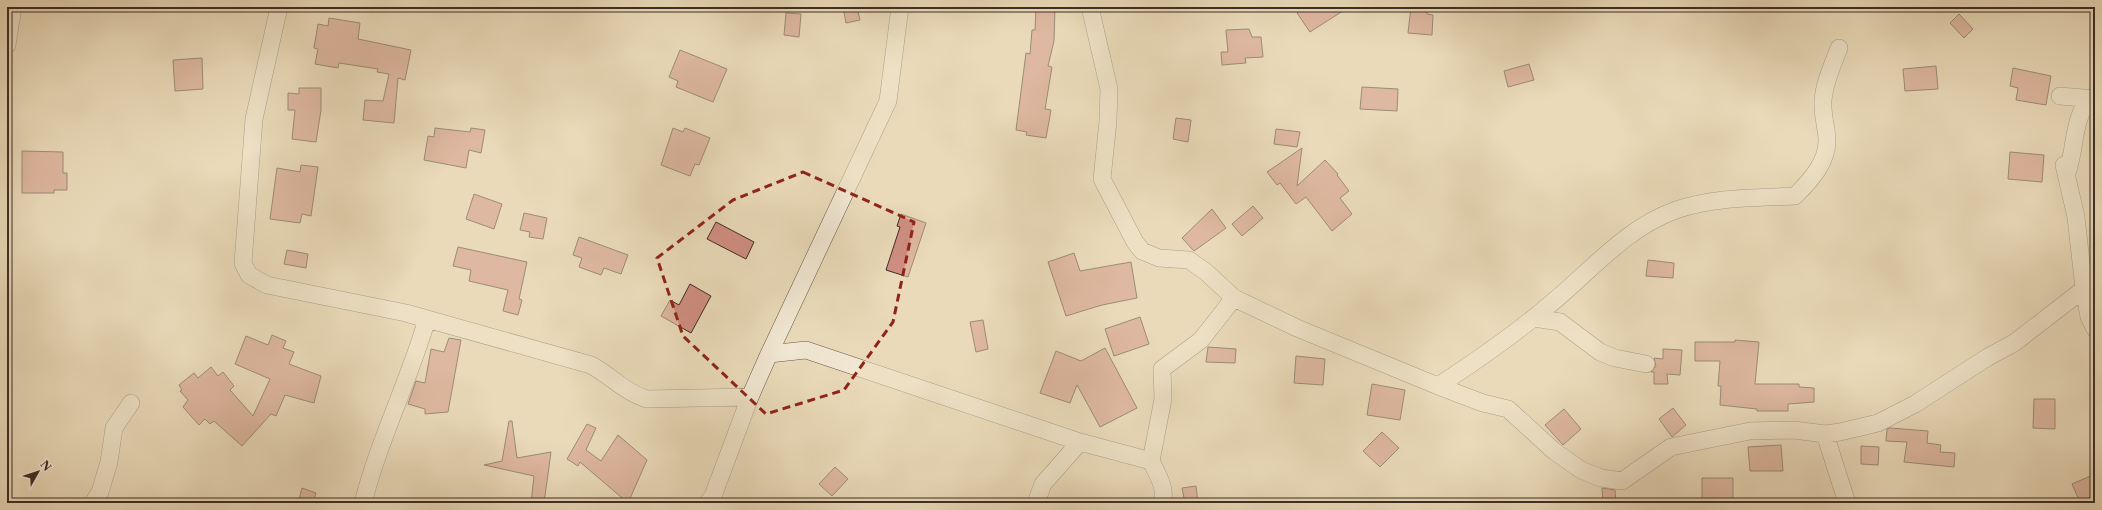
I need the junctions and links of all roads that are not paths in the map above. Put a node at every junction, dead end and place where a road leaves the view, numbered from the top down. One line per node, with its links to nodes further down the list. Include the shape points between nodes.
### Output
1 (13, 7): 5 (street)
2 (278, 7): 12 (street, via 254,120 243,263 250,276 267,285)
3 (900, 7): 14 (street, via 888,102)
4 (1090, 7): 10 (street, via 1109,89 1102,179 1142,251 1160,258 1189,260)
5 (7, 45)
6 (1839, 48): 11 (street, via 1823,100 1827,140 1820,167 1795,196 1722,200 1676,210 1649,222 1622,241)
7 (2060, 96): 8 (street)
8 (2092, 99): 9 (street, via 2079,114 2072,162 2066,169 2076,217)
9 (2084, 289): 13 (street, via 2089,317); 19 (street, via 2014,343 1915,404 1878,423)
10 (1234, 298): 16 (street, via 1297,328); 21 (street, via 1201,340 1162,369 1163,399)
11 (1534, 318): 15 (street, via 1560,322 1606,355); 16 (street)
12 (427, 319): 17 (street, via 591,365 608,374 633,395 647,399); 23 (street, via 370,476)
13 (2095, 328)
14 (769, 354): 17 (street); 20 (street, via 806,350)
15 (1646, 364)
16 (1438, 386): 19 (street, via 1483,403 1508,409 1574,465 1594,475 1622,481 1671,447 1750,431 1794,430)
17 (750, 397): 24 (street, via 713,496)
18 (131, 403): 22 (street, via 114,428 109,462 100,492)
19 (1825, 434): 27 (street)
20 (1080, 442): 21 (street); 25 (street, via 1043,484)
21 (1151, 461): 26 (street, via 1163,485)
22 (93, 503)
23 (363, 503)
24 (708, 503)
25 (1036, 503)
26 (1162, 503)
27 (1847, 503)

